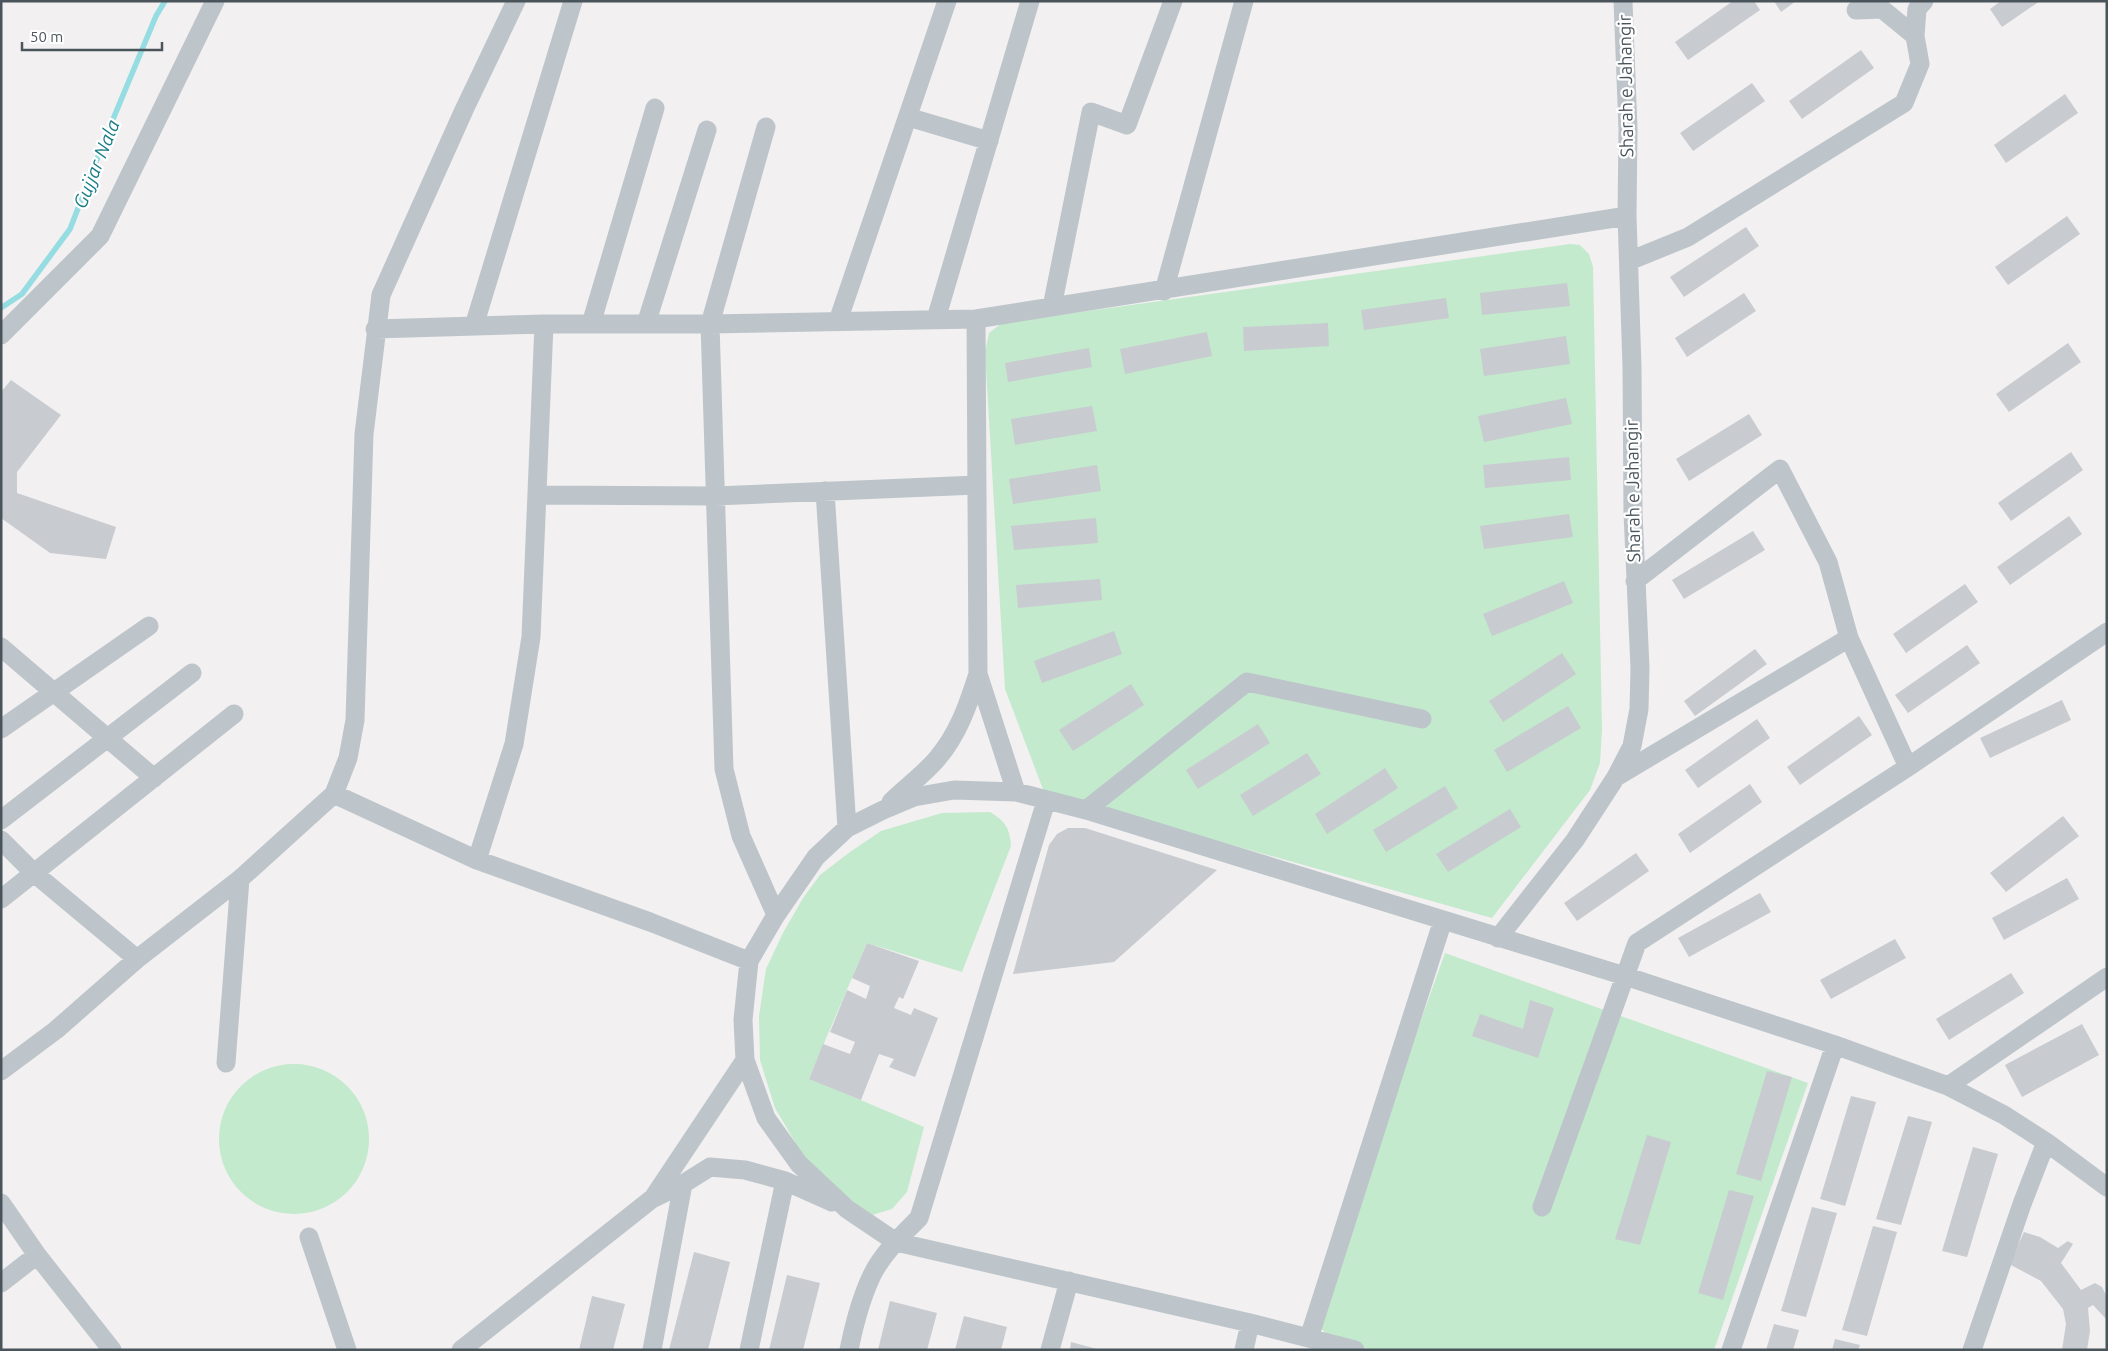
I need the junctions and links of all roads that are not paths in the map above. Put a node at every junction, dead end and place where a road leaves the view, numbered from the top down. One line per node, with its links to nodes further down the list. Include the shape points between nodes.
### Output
1 (215, 1): 30 (street, via 100,236)
2 (516, 1): 29 (street, via 381,295)
3 (573, 1): 28 (street)
4 (947, 1): 13 (street)
5 (1030, 1): 16 (street)
6 (1173, 1): 20 (street, via 1127,125 1091,112)
7 (1244, 1): 19 (street)
8 (1624, 1): 17 (street, Sharah e Jahangir)
9 (1924, 1): 11 (street, via 1917,9)
10 (1856, 10): 11 (street, via 1882,10)
11 (1914, 36): 18 (street, via 1920,64 1904,103 1688,237)
12 (655, 108): 25 (street)
13 (908, 117): 16 (street); 23 (street)
14 (766, 127): 27 (street)
15 (706, 130): 26 (street)
16 (989, 141): 22 (street)
17 (1627, 216): 18 (street, Sharah e Jahangir); 19 (street)
18 (1629, 261): 35 (street, Sharah e Jahangir)
19 (1164, 290): 20 (street)
20 (1052, 308): 21 (street)
21 (976, 319): 22 (street); 31 (street)
22 (936, 320): 23 (street)
23 (838, 321): 27 (street)
24 (544, 324): 25 (street); 28 (street); 33 (street)
25 (591, 324): 26 (street)
26 (646, 324): 27 (street)
27 (710, 324): 34 (street)
28 (474, 326): 29 (street)
29 (375, 329): 51 (street, via 364,434 355,720 348,758)
30 (1, 335)
31 (976, 485): 32 (street); 41 (street)
32 (825, 491): 34 (street); 56 (street)
33 (537, 495): 34 (street); 58 (street, via 531,638 514,744)
34 (716, 496): 62 (street, via 724,769 741,836)
35 (1635, 581): 38 (street, via 1780,469 1828,562); 48 (street, Sharah e Jahangir, via 1639,709 1632,746)
36 (149, 626): 42 (street)
37 (2107, 632): 47 (street)
38 (1849, 638): 47 (street); 48 (street)
39 (1, 647): 42 (street)
40 (192, 673): 46 (street)
41 (978, 674): 50 (street); 53 (street, via 954,735 935,761)
42 (54, 692): 45 (street); 46 (street)
43 (234, 714): 49 (street)
44 (1422, 719): 54 (street, via 1247,682)
45 (1, 729)
46 (108, 738): 49 (street); 55 (street)
47 (1908, 767): 67 (street, via 1637,943)
48 (1616, 777): 64 (street, Sharah e Jahangir, via 1575,840)
49 (154, 778): 59 (street)
50 (1016, 792): 52 (street); 53 (street, via 954,790 914,797)
51 (334, 794): 58 (street); 60 (street)
52 (1046, 801): 54 (street); 83 (street, via 919,1218)
53 (883, 810): 56 (street)
54 (1086, 810): 63 (street)
55 (1, 820)
56 (847, 828): 62 (street, via 816,857)
57 (1, 840): 59 (street)
58 (478, 860): 66 (street)
59 (34, 873): 61 (street); 65 (street)
60 (240, 879): 65 (street); 71 (street)
61 (1, 899)
62 (776, 915): 66 (street)
63 (1443, 920): 64 (street); 88 (street)
64 (1498, 938): 67 (street)
65 (137, 959): 72 (street, via 56,1030)
66 (749, 961): 70 (street, via 743,1020)
67 (1625, 976): 69 (street); 80 (street)
68 (2107, 977): 73 (street)
69 (1835, 1045): 73 (street); 98 (street)
70 (745, 1060): 78 (street); 81 (street, via 766,1118 799,1164)
71 (226, 1063)
72 (1, 1071)
73 (1948, 1086): 74 (street)
74 (2046, 1142): 77 (street); 99 (street)
75 (786, 1181): 76 (street, via 745,1170 710,1167); 81 (street); 93 (street)
76 (683, 1184): 78 (street); 92 (street)
77 (2107, 1187)
78 (653, 1198): 91 (street)
79 (1, 1203): 84 (street)
80 (1542, 1207)
81 (847, 1209): 83 (street)
82 (308, 1237): 90 (street)
83 (896, 1242): 85 (street); 94 (street, via 872,1275 854,1324)
84 (37, 1255): 86 (street); 89 (street)
85 (1069, 1281): 87 (street); 95 (street)
86 (1, 1283)
87 (1250, 1323): 88 (street); 96 (street)
88 (1309, 1338): 97 (street)
89 (112, 1350)
90 (347, 1350)
91 (461, 1350)
92 (652, 1350)
93 (749, 1350)
94 (849, 1350)
95 (1050, 1350)
96 (1244, 1350)
97 (1355, 1350)
98 (1731, 1350)
99 (1972, 1350)

